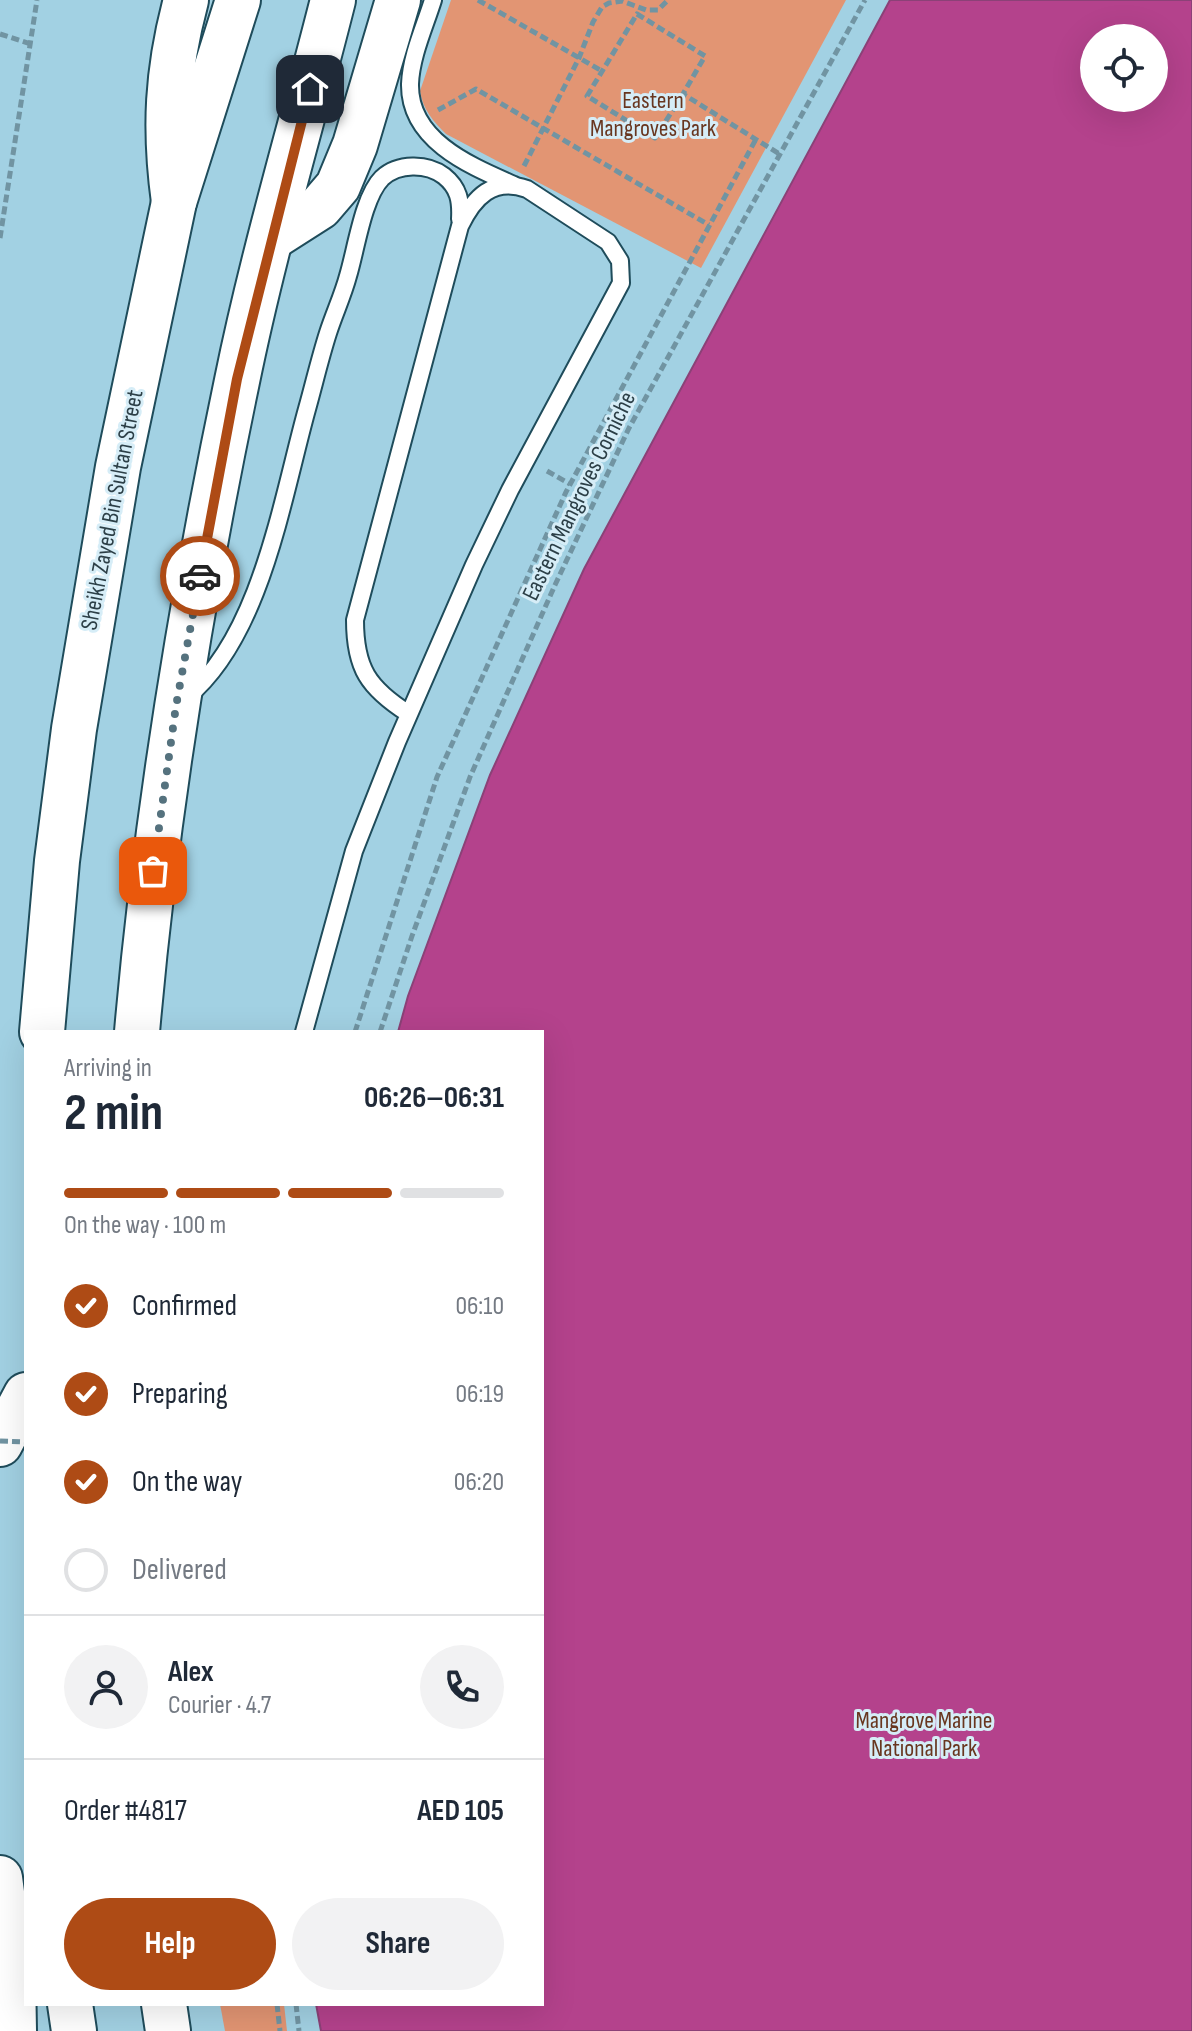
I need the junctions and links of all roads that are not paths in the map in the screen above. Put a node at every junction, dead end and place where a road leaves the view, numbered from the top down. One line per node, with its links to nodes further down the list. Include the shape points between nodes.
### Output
1 (186, 0): 7 (main road, via 169,83)
2 (238, 0): 7 (main road, Sheikh Zayed Bin Sultan Street)
3 (333, 0): 9 (main road)
4 (398, 0): 9 (main road, via 338,186 320,207)
5 (433, 0): 6 (lane, via 410,84 419,120 457,157)
6 (514, 185): 8 (lane, via 479,196); 11 (lane, via 608,242 620,261 618,293 510,490)
7 (174, 202): 12 (main road, Sheikh Zayed Bin Sultan Street, via 94,597 57,861)
8 (460, 226): 10 (lane, via 458,193 438,172 409,166 382,178 376,187 328,331 263,571 229,648 202,684); 11 (lane, via 355,620 364,674)
9 (273, 237): 10 (main road, via 237,379)
10 (176, 706): 13 (main road)
11 (409, 714): 14 (lane, via 354,851)
12 (42, 1030)
13 (137, 1030)
14 (305, 1030)
15 (24, 1399): 16 (main road)
16 (0, 1443)
17 (0, 1878): 20 (main road, via 13,1974)
18 (70, 2006): 21 (main road)
19 (164, 2006): 22 (main road)
20 (14, 2031)
21 (74, 2031)
22 (168, 2031)

